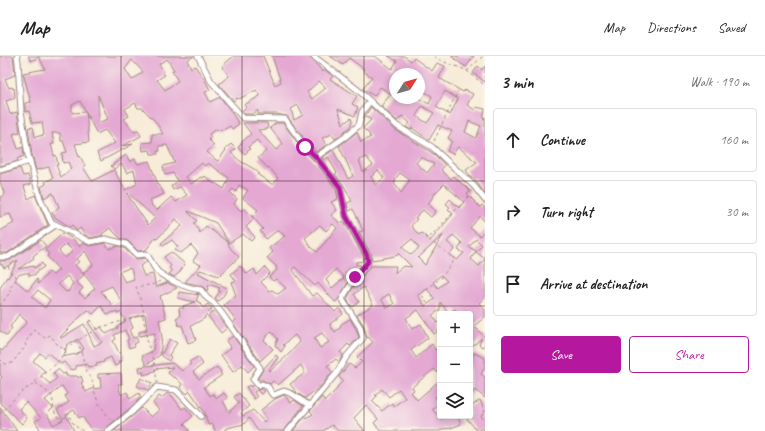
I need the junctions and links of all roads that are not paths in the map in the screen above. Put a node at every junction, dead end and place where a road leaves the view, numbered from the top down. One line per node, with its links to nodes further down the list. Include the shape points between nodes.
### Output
1 (17, 56): 6 (street, via 20,111)
2 (198, 56): 5 (street, via 211,81 243,118 285,119 305,147)
3 (313, 56): 4 (street)
4 (370, 101): 5 (street, via 362,112 359,125); 8 (street, via 397,126 432,147 474,186)
5 (316, 157): 11 (street, via 340,187 346,216 367,255 368,262 350,284 342,299 360,327 363,338)
6 (30, 161): 7 (street); 9 (street, via 40,198)
7 (0, 170)
8 (485, 200)
9 (51, 222): 10 (street, via 54,226 8,257); 11 (street, via 90,242 105,240 126,244 137,254 146,254 157,271 192,289 201,290 214,303 260,368 252,379 259,386 262,384 268,387 274,395 284,391)
10 (2, 257)
11 (310, 406): 14 (street)
12 (201, 416): 13 (street, via 176,390 157,387)
13 (108, 431)
14 (288, 431)

